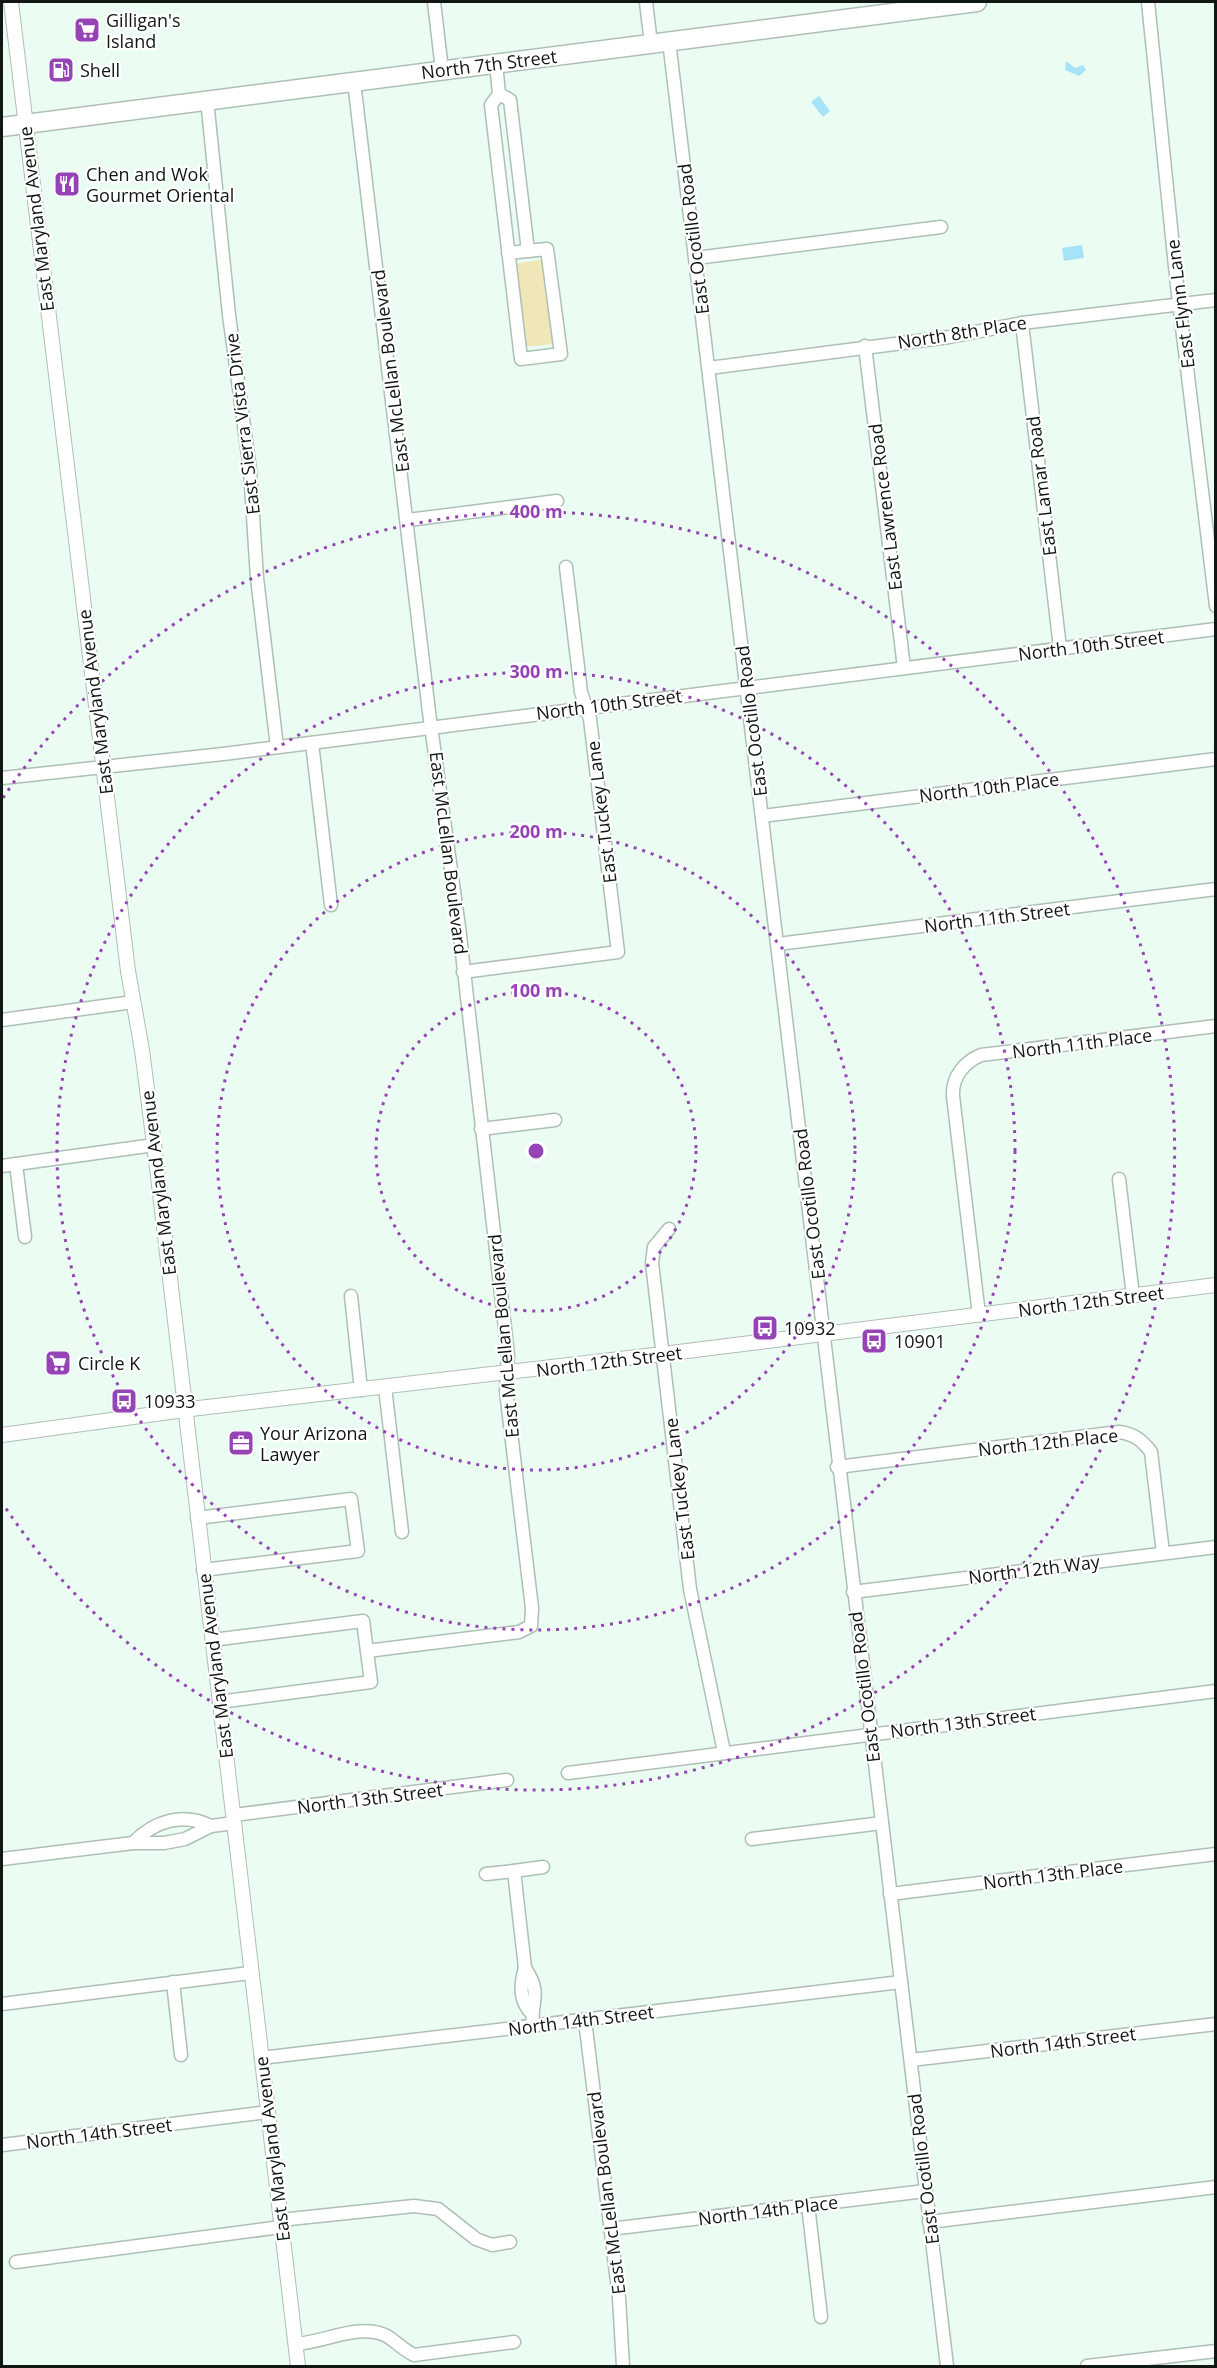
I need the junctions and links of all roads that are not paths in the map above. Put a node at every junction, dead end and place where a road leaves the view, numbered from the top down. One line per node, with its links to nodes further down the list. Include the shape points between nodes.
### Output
1 (11, 2): 12 (street, East Maryland Avenue)
2 (434, 2): 8 (street)
3 (646, 2): 6 (street, East Ocotillo Road)
4 (977, 2): 6 (main road, North 7th Street)
5 (1148, 2): 19 (street, East Flynn Lane)
6 (660, 42): 7 (main road, North 7th Street); 17 (street, East Ocotillo Road)
7 (495, 63): 8 (main road, North 7th Street); 10 (street)
8 (442, 70): 9 (main road, North 7th Street)
9 (354, 82): 11 (main road, North 7th Street); 24 (street, East McLellan Boulevard)
10 (499, 94): 15 (street, via 510,100); 16 (street, via 491,105)
11 (207, 100): 12 (main road, North 7th Street); 34 (street, East Sierra Vista Drive)
12 (24, 124): 13 (main road, North 7th Street); 36 (street, East Maryland Avenue)
13 (2, 127)
14 (941, 227): 17 (street)
15 (528, 251): 16 (street); 16 (street, via 547,249 561,354 521,359)
16 (508, 253)
17 (696, 258): 22 (street, East Ocotillo Road)
18 (1215, 300): 19 (street, North 8th Place)
19 (1179, 304): 20 (street, North 8th Place); 26 (street, East Flynn Lane)
20 (1022, 323): 21 (street, North 8th Place, via 949,337); 28 (street, East Lamar Road)
21 (865, 346): 22 (street, North 8th Place); 29 (street, East Lawrence Road)
22 (709, 368): 30 (street, East Ocotillo Road)
23 (557, 501): 24 (street)
24 (408, 520): 32 (street, East McLellan Boulevard)
25 (566, 567): 31 (street, East Tuckey Lane)
26 (1215, 606)
27 (1215, 629): 28 (street, North 10th Street)
28 (1060, 648): 29 (street, North 10th Street)
29 (904, 668): 30 (street, North 10th Street)
30 (747, 687): 31 (street, North 10th Street); 38 (street, East Ocotillo Road)
31 (585, 707): 32 (street, North 10th Street); 42 (street, East Tuckey Lane, via 590,719 618,952)
32 (432, 728): 33 (street, North 10th Street); 42 (street, East McLellan Boulevard)
33 (312, 742): 34 (street, North 10th Street); 40 (street)
34 (277, 747): 36 (street, North 10th Street)
35 (1215, 759): 38 (street, North 10th Place)
36 (104, 767): 37 (street, North 10th Street); 43 (street, East Maryland Avenue)
37 (2, 778)
38 (762, 816): 41 (street, East Ocotillo Road)
39 (1215, 889): 41 (street, North 11th Street)
40 (331, 905)
41 (778, 944): 58 (street, East Ocotillo Road)
42 (463, 972): 47 (street, East McLellan Boulevard)
43 (133, 1002): 44 (street); 48 (street, East Maryland Avenue)
44 (2, 1020)
45 (1215, 1026): 57 (street, North 11th Place, via 981,1055 956,1076 952,1086)
46 (555, 1120): 47 (street)
47 (481, 1129): 60 (street, East McLellan Boulevard)
48 (154, 1145): 49 (street); 63 (street, East Maryland Avenue)
49 (16, 1164): 50 (street); 53 (street)
50 (2, 1166)
51 (1119, 1179): 56 (street)
52 (669, 1229): 59 (street, East Tuckey Lane, via 654,1247 652,1263)
53 (25, 1237)
54 (1215, 1285): 56 (street, North 12th Street)
55 (351, 1296): 62 (street)
56 (1133, 1296): 57 (street, North 12th Street)
57 (979, 1316): 58 (street, North 12th Street)
58 (824, 1334): 59 (street, North 12th Street); 65 (street, East Ocotillo Road)
59 (663, 1354): 60 (street, North 12th Street); 77 (street, East Tuckey Lane, via 690,1589)
60 (507, 1373): 61 (street, North 12th Street); 73 (street, East McLellan Boulevard, via 531,1626 519,1632)
61 (385, 1387): 62 (street, North 12th Street); 67 (street)
62 (361, 1390): 63 (street, North 12th Street)
63 (185, 1410): 64 (street, North 12th Street); 66 (street, East Maryland Avenue)
64 (2, 1435)
65 (837, 1467): 69 (street, North 12th Place, via 1130,1433 1151,1452); 71 (street, East Ocotillo Road)
66 (197, 1518): 70 (street, East Maryland Avenue); 70 (street, via 351,1499 358,1551)
67 (402, 1532)
68 (1215, 1547): 69 (street, North 12th Way)
69 (1164, 1553): 71 (street, North 12th Way)
70 (203, 1570): 72 (street, East Maryland Avenue)
71 (853, 1592): 76 (street, East Ocotillo Road)
72 (212, 1640): 73 (street, via 363,1621); 75 (street, East Maryland Avenue)
73 (367, 1651): 75 (street, via 371,1682)
74 (1215, 1691): 76 (street, North 13th Street)
75 (219, 1702): 80 (street, East Maryland Avenue)
76 (869, 1734): 77 (street, North 13th Street); 81 (street, East Ocotillo Road)
77 (724, 1752): 78 (street, North 13th Street)
78 (568, 1773)
79 (507, 1780): 80 (street, North 13th Street)
80 (234, 1819): 82 (street, North 13th Street); 92 (street, East Maryland Avenue)
81 (882, 1823): 83 (street); 90 (street, East Ocotillo Road)
82 (211, 1826): 84 (street, North 13th Street, via 185,1839); 84 (street, North 13th Street, via 197,1819 158,1822)
83 (752, 1839)
84 (133, 1843): 86 (street, North 13th Street)
85 (1215, 1854): 90 (street, North 13th Place)
86 (2, 1859)
87 (543, 1867): 88 (street)
88 (514, 1871): 89 (street); 91 (street)
89 (486, 1874)
90 (890, 1894): 94 (street, East Ocotillo Road)
91 (525, 1968): 95 (street, via 534,1981); 96 (street)
92 (250, 1973): 93 (street); 102 (street, East Maryland Avenue)
93 (173, 1982): 97 (street); 101 (street)
94 (901, 1982): 99 (street, North 14th Street); 103 (street, East Ocotillo Road)
95 (535, 1991): 96 (street); 98 (street)
96 (522, 1992): 98 (street, via 524,2006)
97 (2, 2004)
98 (533, 2020): 99 (street, North 14th Street); 102 (street, North 14th Street)
99 (585, 2020): 111 (street, East McLellan Boulevard)
100 (1215, 2024): 103 (street, North 14th Street)
101 (181, 2055)
102 (261, 2058): 104 (street, East Maryland Avenue)
103 (911, 2060): 107 (street, East Ocotillo Road)
104 (268, 2112): 105 (street, North 14th Street); 110 (street, East Maryland Avenue)
105 (2, 2145)
106 (1215, 2187): 109 (street)
107 (925, 2191): 108 (street, North 14th Place); 109 (street, East Ocotillo Road)
108 (808, 2205): 111 (street, North 14th Place); 114 (street)
109 (929, 2222): 120 (street, East Ocotillo Road)
110 (280, 2224): 112 (street, via 414,2206 438,2209 476,2239 492,2245); 113 (street); 116 (street, East Maryland Avenue)
111 (610, 2229): 119 (street, East McLellan Boulevard, via 620,2298)
112 (510, 2242)
113 (16, 2262)
114 (821, 2317)
115 (514, 2342): 116 (street, via 414,2355 370,2331)
116 (295, 2344): 118 (street, East Maryland Avenue)
117 (1215, 2351): 121 (street)
118 (297, 2367)
119 (623, 2367)
120 (946, 2367)
121 (1087, 2367)

